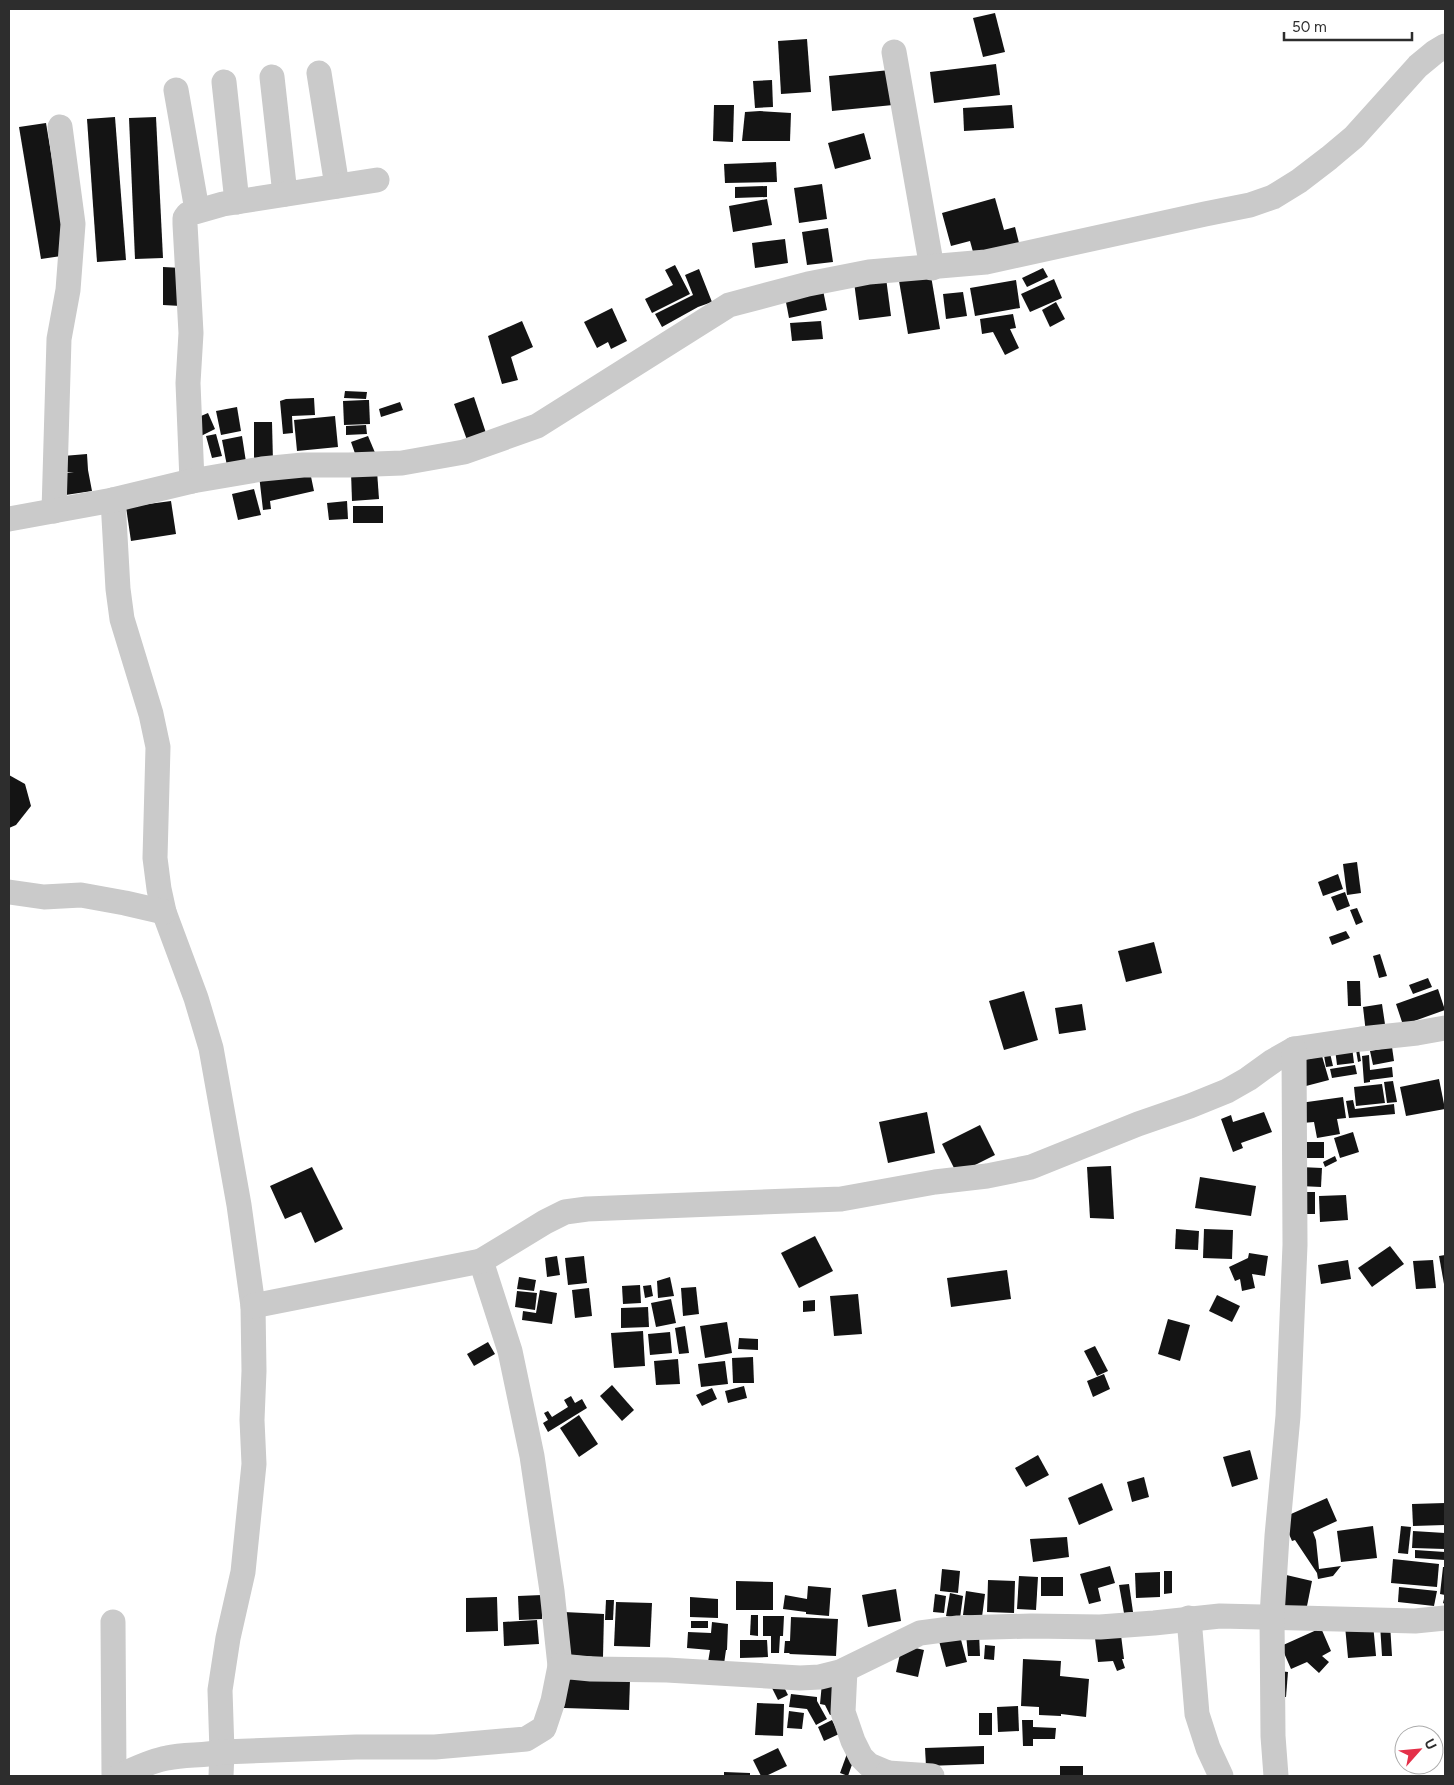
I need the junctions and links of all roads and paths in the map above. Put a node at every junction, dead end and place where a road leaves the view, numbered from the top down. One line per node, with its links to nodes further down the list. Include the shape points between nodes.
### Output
1 (1445, 46): 13 (street, via 1418,66 1354,137 1299,181 1273,197 1250,205 986,262)
2 (894, 52): 13 (street)
3 (319, 73): 9 (street)
4 (272, 77): 10 (street)
5 (224, 82): 11 (street)
6 (176, 90): 12 (street)
7 (60, 127): 16 (street, via 73,224 68,290 59,339)
8 (377, 180): 9 (street)
9 (337, 186): 10 (street)
10 (285, 194): 11 (street)
11 (237, 202): 12 (street)
12 (197, 210): 14 (street, via 185,218 191,333 188,383)
13 (932, 268): 14 (street, via 869,272 729,305 537,426 464,452 402,463 270,468)
14 (192, 481): 15 (street)
15 (113, 500): 16 (street); 19 (street, via 122,619 152,714 158,747 156,858)
16 (54, 511): 17 (street)
17 (9, 518)
18 (9, 892): 19 (street, via 44,897 81,895)
19 (164, 912): 23 (street, via 211,1048 242,1222)
20 (1445, 1028): 21 (street)
21 (1294, 1049): 22 (street, via 1227,1091 1031,1167 841,1199 565,1212); 24 (street, via 1295,1245 1288,1416)
22 (481, 1261): 23 (street); 28 (street, via 510,1351 532,1456)
23 (253, 1306): 30 (street, via 254,1464 243,1572 220,1690)
24 (1272, 1616): 25 (street); 26 (street, via 1415,1621); 37 (street)
25 (1189, 1618): 29 (street, via 1100,1627 958,1628 920,1633); 36 (street, via 1198,1714)
26 (1445, 1618)
27 (114, 1622): 32 (street)
28 (560, 1666): 29 (street, via 800,1678 820,1677); 30 (street, via 544,1728 526,1739 435,1747)
29 (844, 1670): 31 (street, via 843,1712 853,1741 869,1765)
30 (222, 1752): 33 (street, via 168,1758 147,1763); 34 (street)
31 (888, 1775): 35 (street)
32 (114, 1776)
33 (119, 1776)
34 (221, 1776)
35 (932, 1776)
36 (1221, 1776)
37 (1276, 1776)

